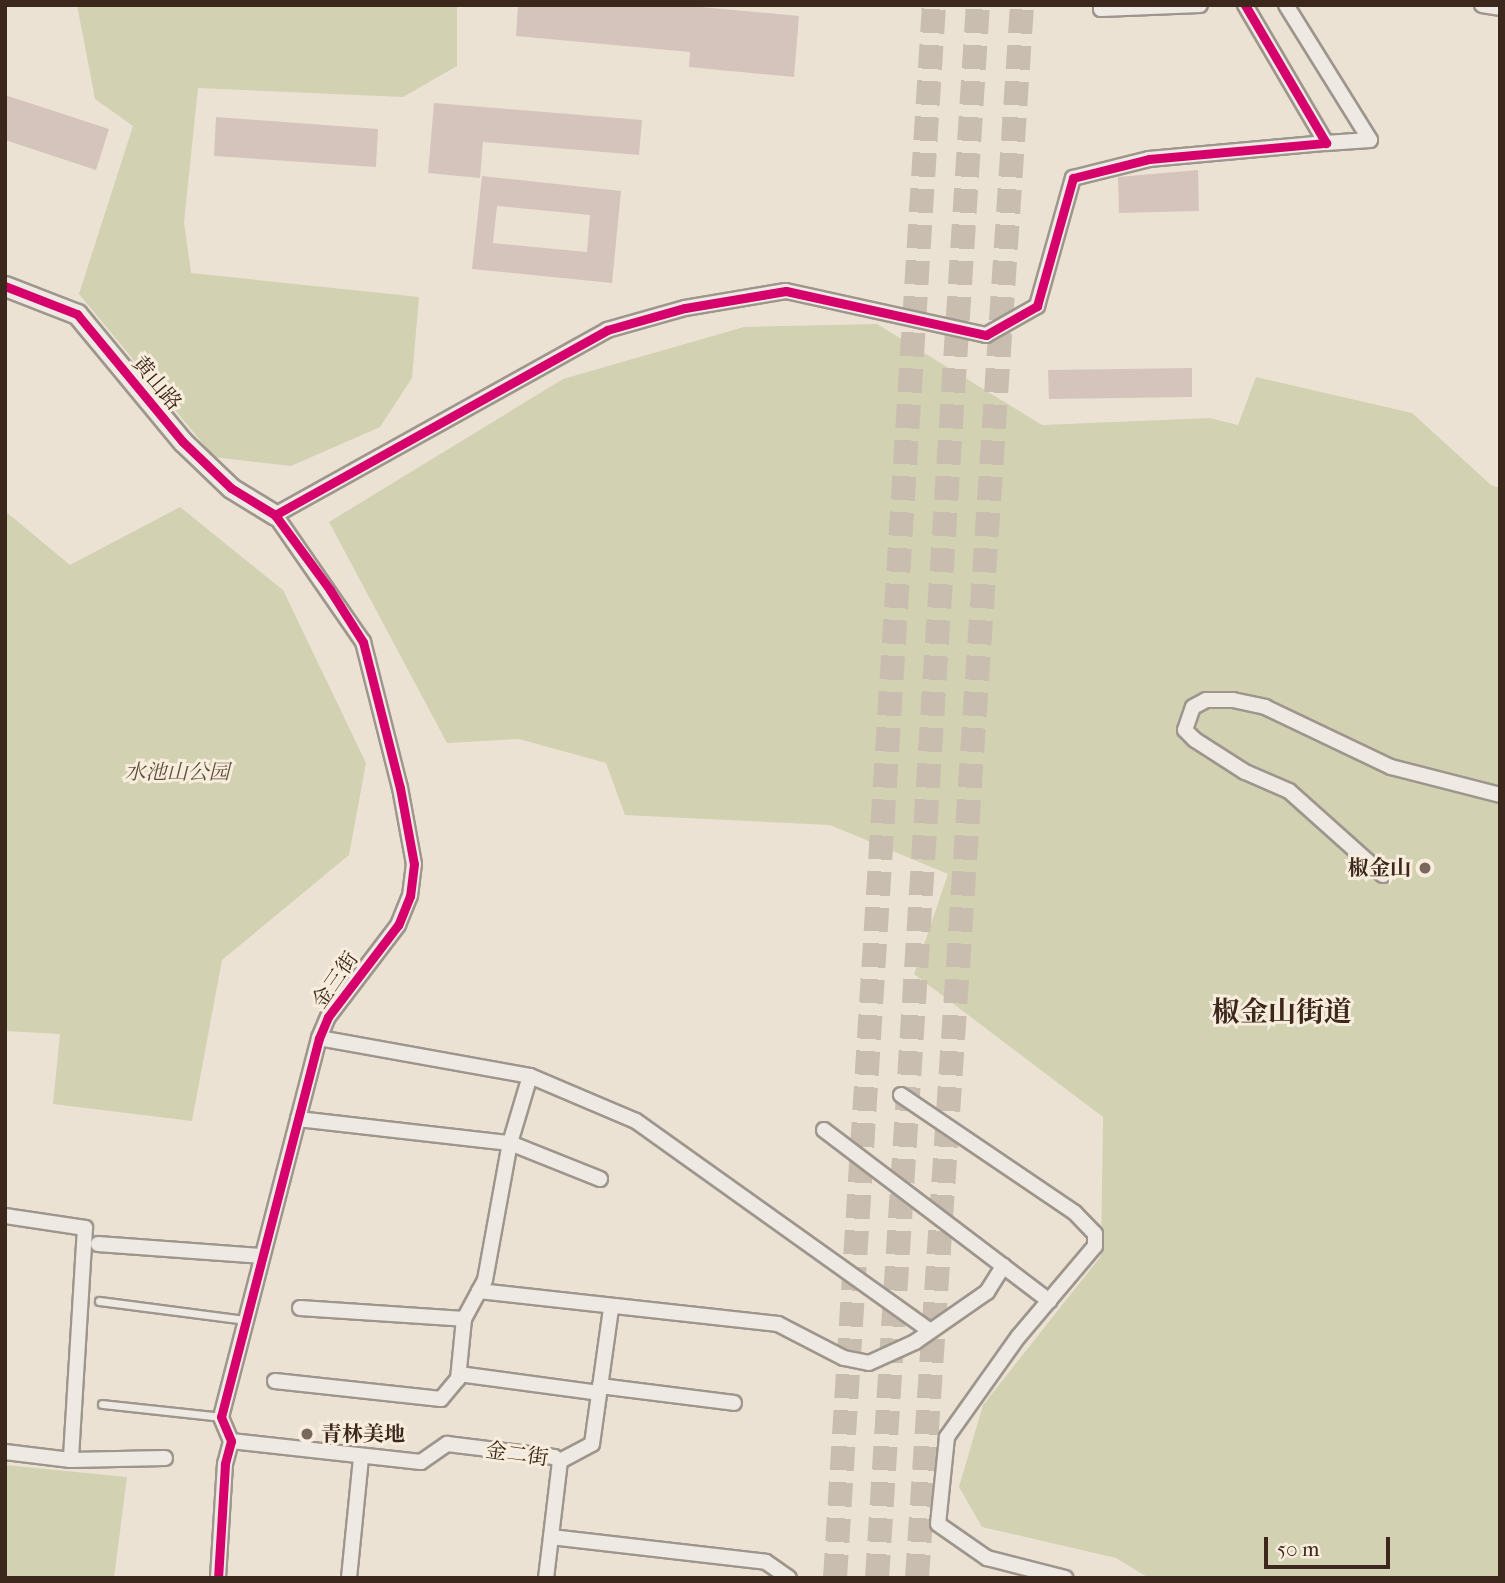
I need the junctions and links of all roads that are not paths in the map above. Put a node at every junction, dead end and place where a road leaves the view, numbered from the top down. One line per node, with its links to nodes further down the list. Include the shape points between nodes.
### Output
1 (1104, 5): 2 (street, via 1101,9)
2 (1200, 5)
3 (1245, 5): 7 (street)
4 (1286, 5): 7 (street, via 1370,141)
5 (1482, 5): 6 (street)
6 (1500, 8)
7 (1326, 143): 9 (street, via 1149,159 1073,178 1037,306 986,335 786,291 685,308 607,330)
8 (5, 286): 9 (street, 黄山路, via 77,314 183,442 231,488)
9 (275, 515): 12 (street, 金三街, via 363,642 414,864 410,896 398,925 328,1017)
10 (1500, 795): 11 (street, via 1391,767 1265,707 1233,700 1206,700 1193,706 1185,730 1195,740 1245,772 1289,791)
11 (1383, 875)
12 (319, 1038): 13 (street); 15 (street, 金三街)
13 (530, 1076): 17 (street); 30 (street, via 636,1122)
14 (901, 1095): 25 (street, via 1075,1213 1095,1234 1095,1246)
15 (298, 1119): 17 (street); 21 (street, 金三街)
16 (824, 1130): 22 (street)
17 (510, 1143): 18 (street); 23 (street)
18 (600, 1179)
19 (5, 1216): 41 (street, via 85,1228)
20 (98, 1244): 21 (street)
21 (260, 1256): 29 (street, 金三街)
22 (1003, 1266): 25 (street); 30 (street, via 987,1292)
23 (479, 1291): 27 (street); 28 (street)
24 (99, 1301): 29 (lane)
25 (1049, 1301): 48 (street, via 947,1437 938,1524 987,1558)
26 (300, 1308): 28 (street)
27 (611, 1308): 30 (street, via 778,1324 844,1358 869,1363); 33 (street)
28 (464, 1319): 31 (street)
29 (245, 1320): 36 (street, 金三街)
30 (930, 1331)
31 (459, 1374): 32 (street, via 441,1399); 33 (street)
32 (275, 1381)
33 (599, 1390): 34 (street); 42 (street, via 592,1444)
34 (734, 1403)
35 (102, 1404): 36 (lane)
36 (221, 1418): 37 (street)
37 (231, 1441): 39 (street, 金二街); 44 (street, via 225,1464)
38 (5, 1452): 41 (street)
39 (361, 1457): 42 (street, 金二街, via 421,1462 447,1444); 45 (street)
40 (165, 1458): 41 (street)
41 (71, 1460)
42 (560, 1461): 43 (street, 金二街)
43 (551, 1537): 46 (street, 金二街); 47 (street, via 766,1562)
44 (218, 1578)
45 (349, 1578)
46 (546, 1578)
47 (789, 1578)
48 (1065, 1578)

